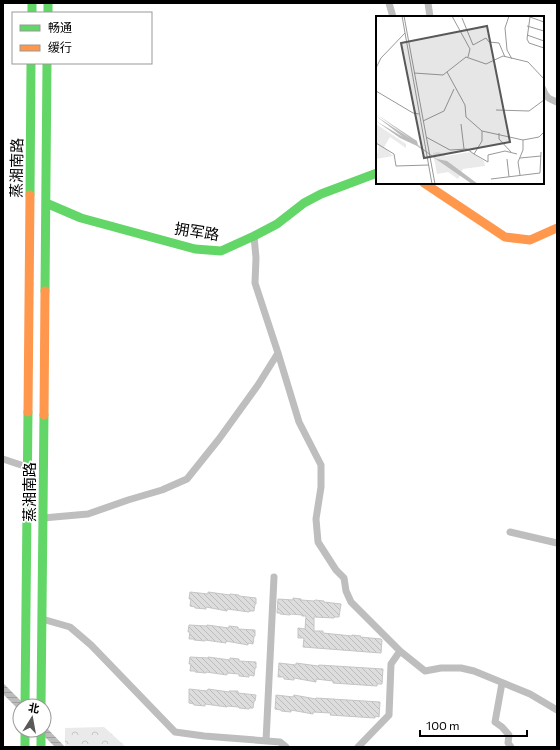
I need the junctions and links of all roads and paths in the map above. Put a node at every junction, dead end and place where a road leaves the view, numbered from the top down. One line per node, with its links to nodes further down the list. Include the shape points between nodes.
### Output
1 (389, 3): 3 (street)
2 (428, 3): 4 (street)
3 (393, 16)
4 (430, 16)
5 (31, 64): 12 (main road, 蒸湘南路)
6 (47, 64): 11 (main road, 蒸湘南路)
7 (544, 92): 8 (street, via 546,97)
8 (557, 102)
9 (376, 173): 15 (main road, 拥军路, via 321,194 304,203 277,224)
10 (426, 184): 14 (main road, via 505,238 530,240)
11 (46, 203): 13 (main road, 蒸湘南路); 15 (main road, 拥军路, via 82,218 195,249 221,251)
12 (29, 219): 13 (main road); 18 (main road, 蒸湘南路)
13 (46, 219): 19 (main road, 蒸湘南路)
14 (557, 228)
15 (254, 236): 16 (street, via 255,283)
16 (278, 353): 19 (street, via 258,385 188,479 88,514); 24 (street, via 299,422 321,465 321,487 316,519 318,542 344,578 351,602)
17 (3, 459): 18 (street)
18 (27, 467): 26 (main road, 蒸湘南路)
19 (43, 518): 23 (main road, 蒸湘南路)
20 (510, 532): 21 (street)
21 (557, 543)
22 (274, 577): 29 (street)
23 (42, 619): 27 (main road, 蒸湘南路); 29 (street, via 70,627 91,645 175,732)
24 (400, 651): 25 (street, via 425,671 461,668); 31 (street, via 391,664 389,715)
25 (502, 683): 28 (street, via 530,694); 32 (street, via 495,722 508,735)
26 (25, 698)
27 (41, 698)
28 (557, 710)
29 (266, 741): 30 (street, via 280,742)
30 (286, 747)
31 (358, 747)
32 (511, 747)

